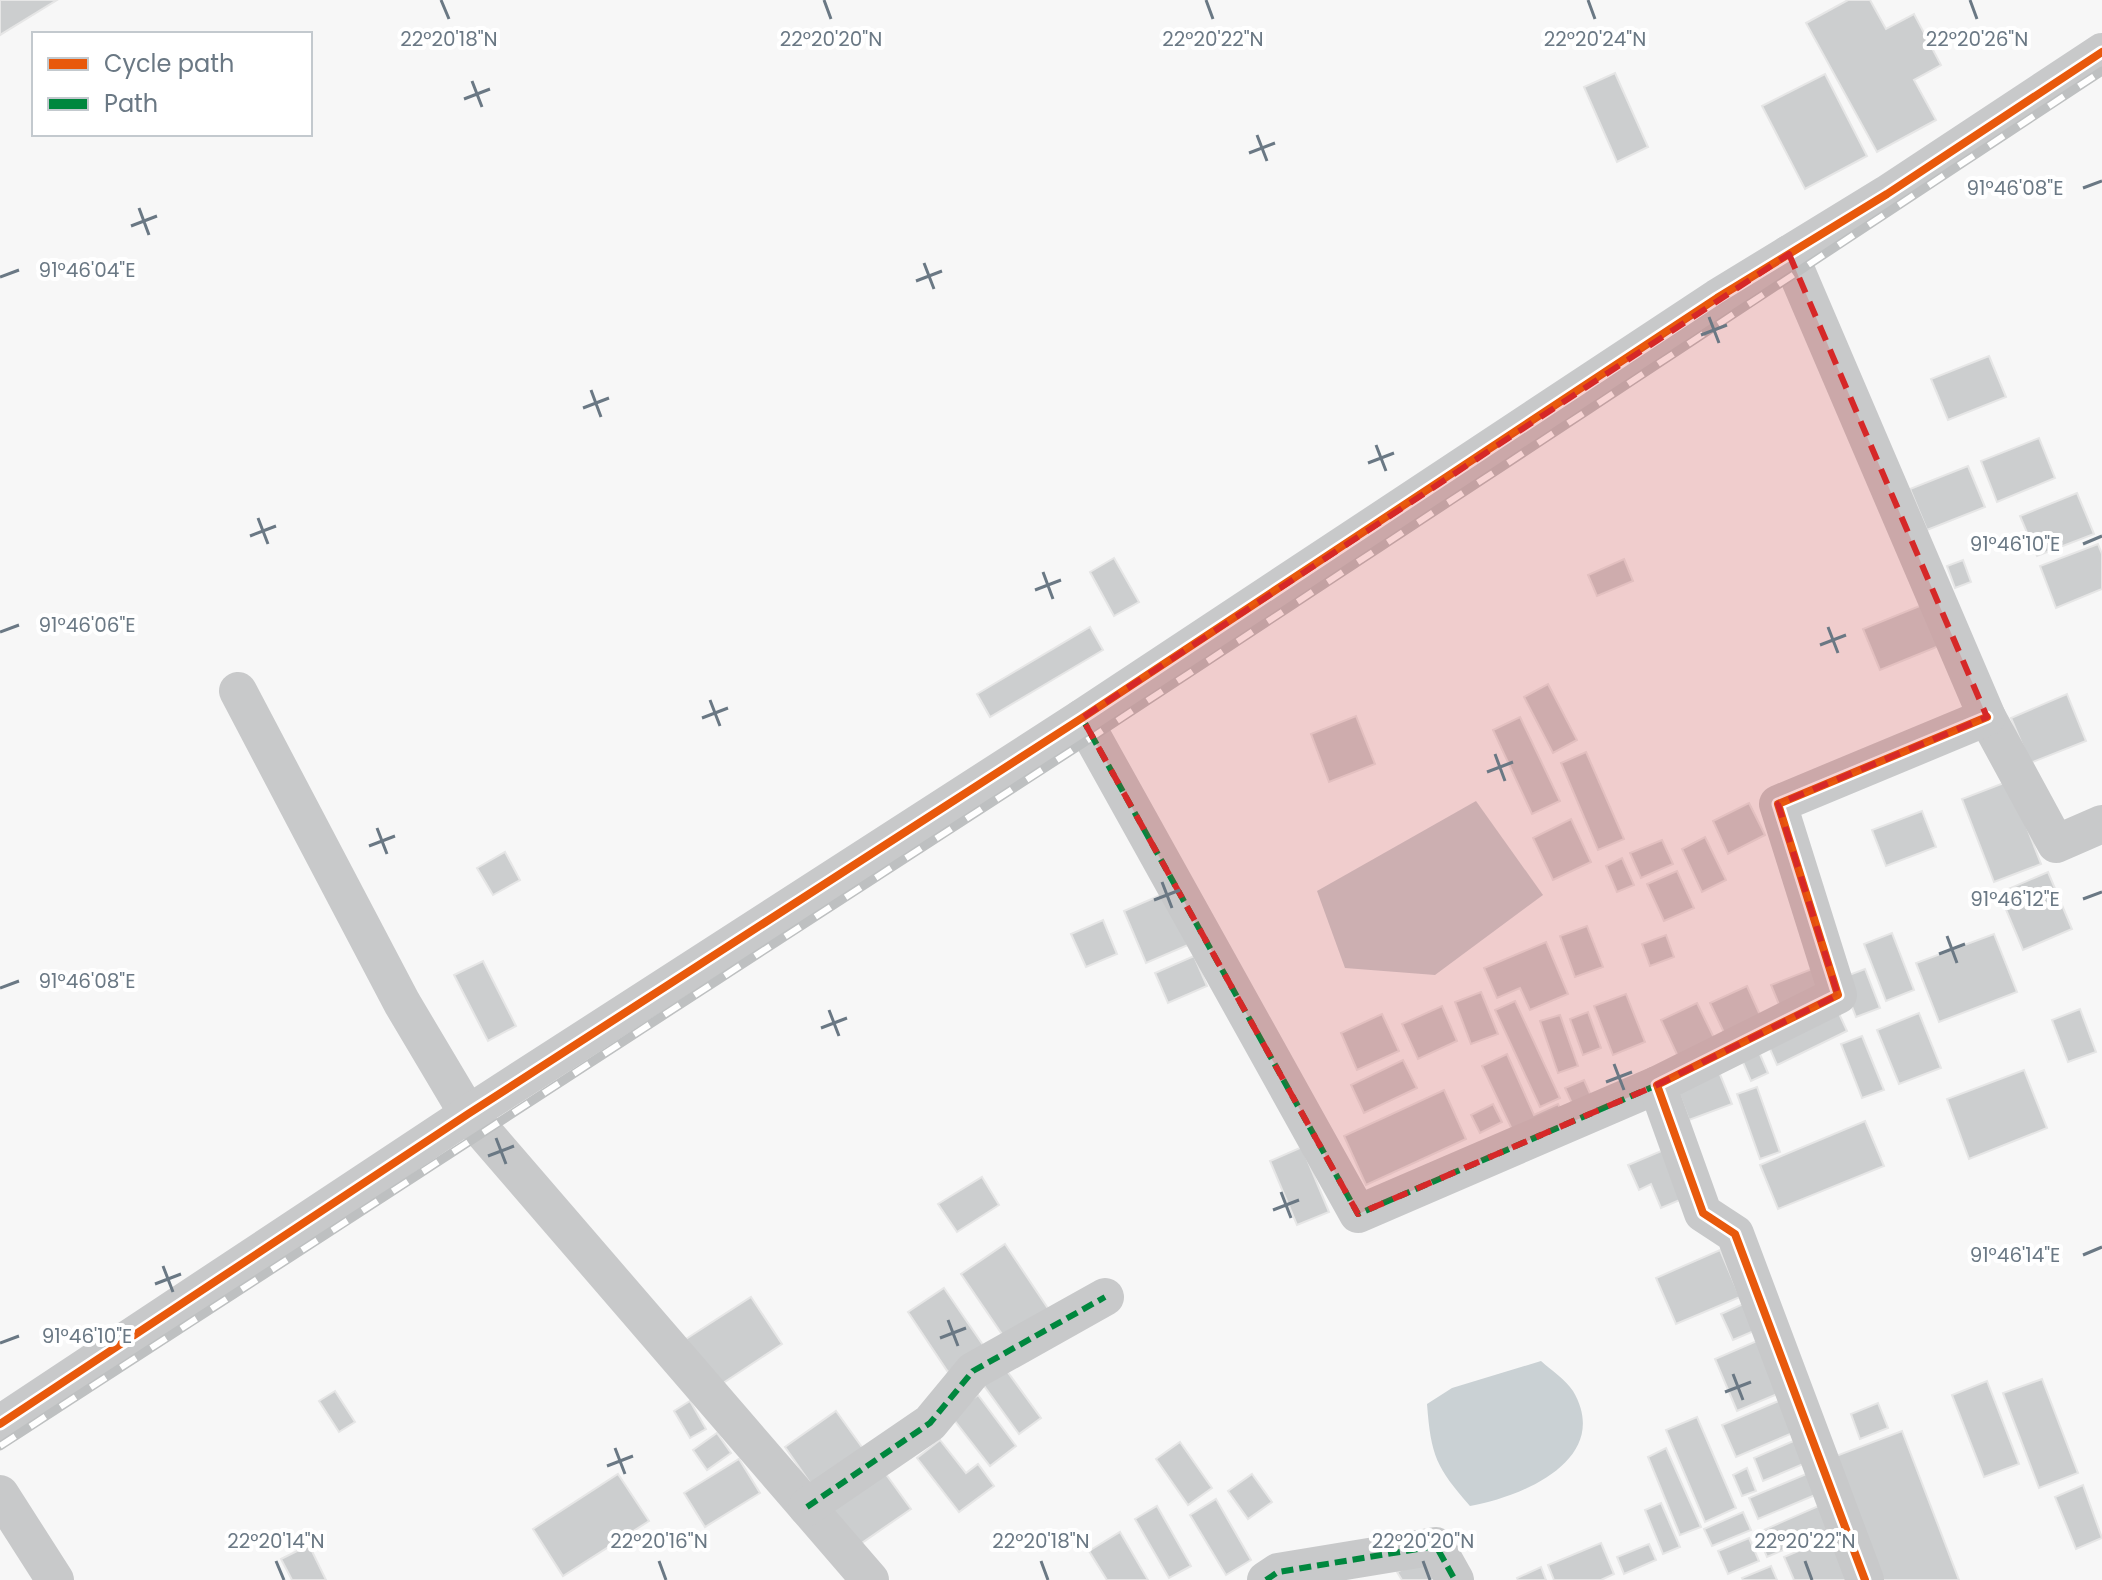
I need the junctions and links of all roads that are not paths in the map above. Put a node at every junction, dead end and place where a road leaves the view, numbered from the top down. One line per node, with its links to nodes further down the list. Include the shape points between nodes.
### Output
1 (2102, 52): 2 (street)
2 (1789, 254): 4 (street); 5 (street)
3 (238, 691): 8 (street, via 402,1003)
4 (1987, 717): 6 (street, via 2056,844); 7 (street, via 1778,804 1838,995)
5 (1082, 718): 7 (street, via 1358,1214); 8 (street)
6 (2102, 824)
7 (1657, 1085): 17 (street, via 1703,1213 1735,1234)
8 (468, 1114): 10 (street); 12 (street)
9 (1105, 1297): 12 (street, via 973,1371 930,1423)
10 (0, 1424)
11 (0, 1494): 13 (street)
12 (807, 1507): 14 (street)
13 (55, 1580)
14 (870, 1580)
15 (1266, 1580): 16 (street, via 1278,1572 1436,1546)
16 (1455, 1580)
17 (1865, 1580)

